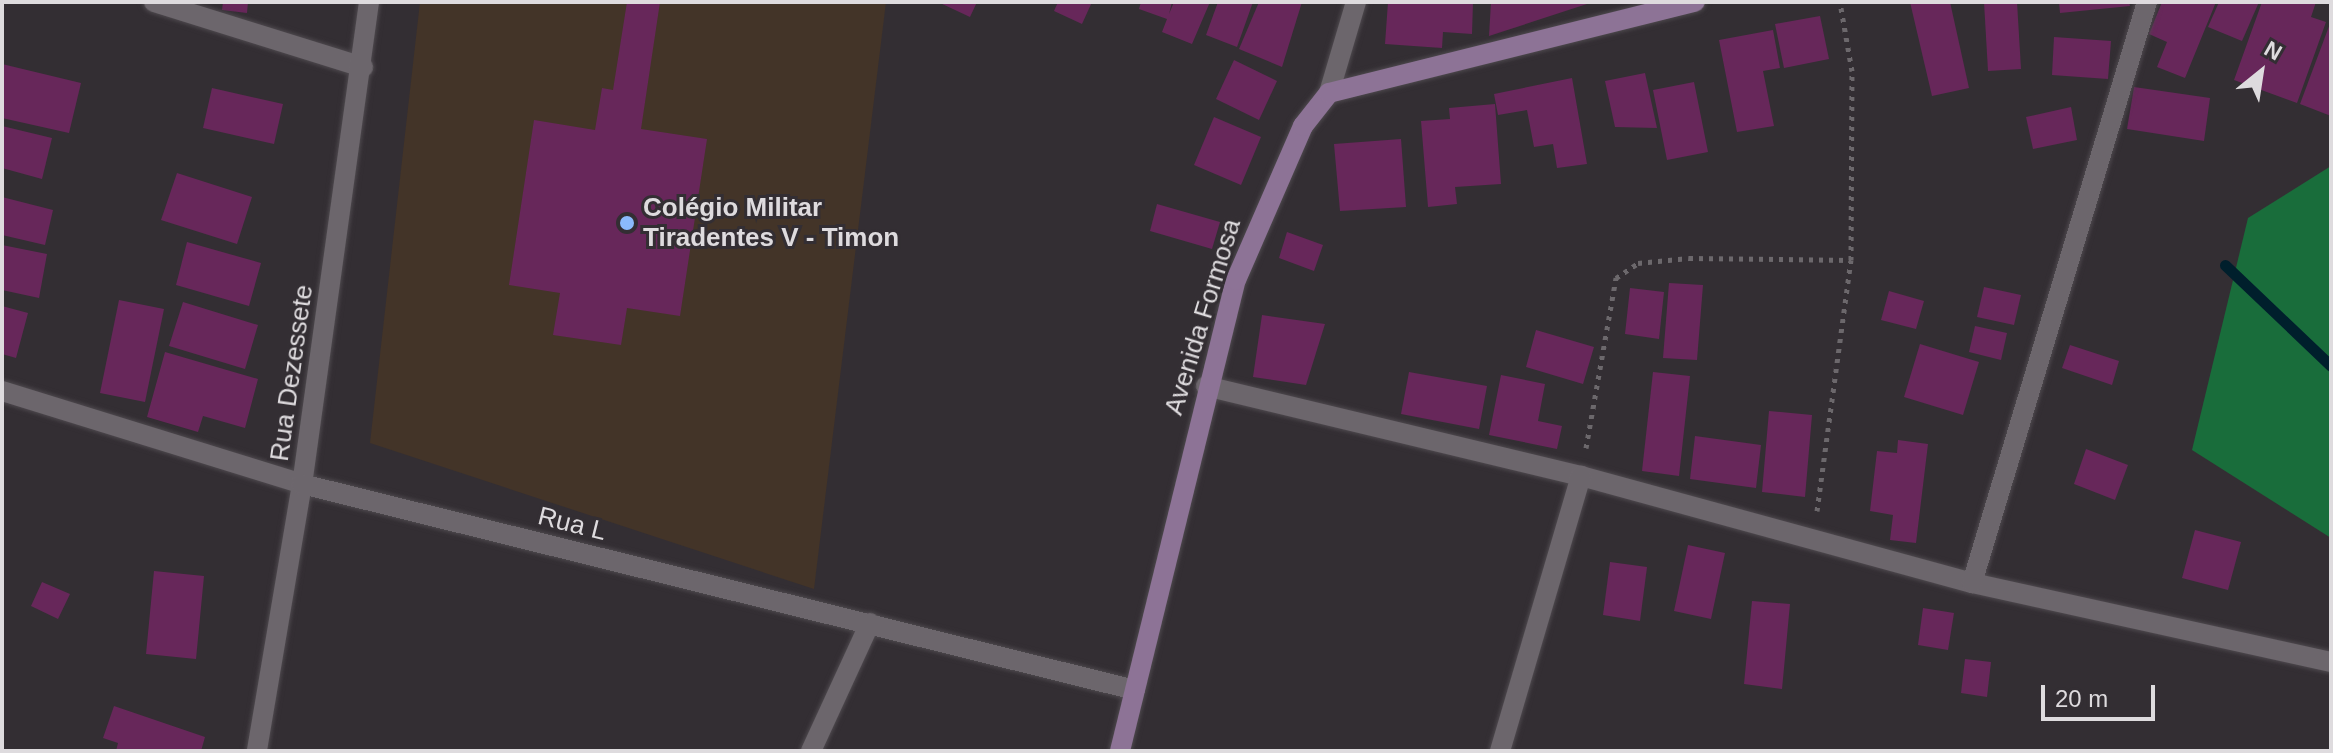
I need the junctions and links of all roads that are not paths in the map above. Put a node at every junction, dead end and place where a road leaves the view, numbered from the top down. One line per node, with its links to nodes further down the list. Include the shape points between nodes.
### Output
1 (154, 2): 6 (street)
2 (369, 2): 6 (street, Rua Dezessete)
3 (1356, 2): 7 (street)
4 (1695, 2): 7 (main road)
5 (2147, 2): 12 (street)
6 (363, 67): 11 (street, Rua Dezessete)
7 (1329, 93): 8 (main road, Avenida Formosa, via 1283,160 1236,280)
8 (1206, 386): 10 (street); 15 (main road, Avenida Formosa)
9 (2, 391): 11 (street, Rua L)
10 (1581, 476): 12 (street); 19 (street)
11 (302, 484): 13 (street, Rua L); 16 (street, Rua Dezessete)
12 (1972, 583): 14 (street)
13 (870, 623): 15 (street, Rua L); 17 (street)
14 (2331, 662)
15 (1135, 690): 18 (main road, Avenida Formosa)
16 (257, 751)
17 (811, 751)
18 (1120, 751)
19 (1500, 751)

